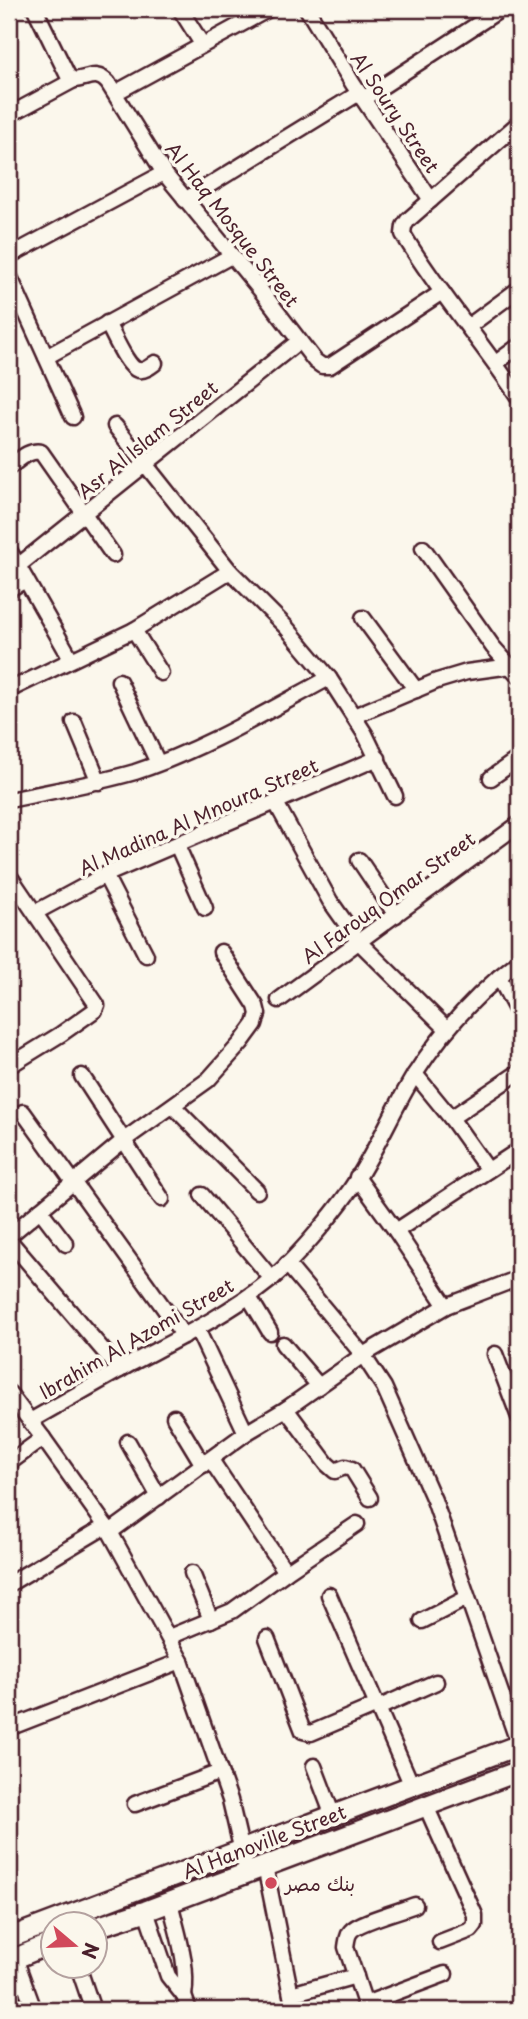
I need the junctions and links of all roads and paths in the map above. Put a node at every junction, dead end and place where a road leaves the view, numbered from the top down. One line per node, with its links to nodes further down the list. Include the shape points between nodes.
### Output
1 (35, 9): 7 (street)
2 (180, 9): 6 (street)
3 (269, 9): 6 (street)
4 (307, 9): 9 (street, Al Soury Street)
5 (501, 9): 9 (street)
6 (202, 44): 8 (street)
7 (74, 80): 8 (street, Al Haq Mosque Street, via 97,75); 10 (street)
8 (115, 93): 12 (street, Al Haq Mosque Street)
9 (361, 96): 13 (street); 14 (street, Al Soury Street)
10 (9, 115)
11 (519, 123): 14 (street)
12 (164, 173): 13 (street, Al Haq Mosque Street); 15 (street)
13 (185, 200): 16 (street, Al Haq Mosque Street)
14 (431, 200): 19 (street, via 408,220 403,234)
15 (9, 256)
16 (231, 256): 20 (street); 22 (street, Al Haq Mosque Street)
17 (9, 275): 24 (street)
18 (519, 289): 21 (street)
19 (442, 292): 21 (street); 22 (street, Al Haq Mosque Street, via 330,366 315,361)
20 (107, 323): 24 (street); 25 (street, via 131,367 139,370)
21 (468, 326): 26 (street)
22 (299, 341): 30 (street, Asr Al Islam Street)
23 (519, 346): 26 (street)
24 (46, 357): 28 (street)
25 (155, 363)
26 (496, 363): 27 (street)
27 (519, 398)
28 (73, 417)
29 (115, 426): 30 (street)
30 (146, 465): 32 (street, Asr Al Islam Street); 37 (street)
31 (9, 467): 32 (street, via 29,453 41,453)
32 (84, 514): 35 (street); 36 (street, Asr Al Islam Street)
33 (423, 548): 43 (street, via 493,647)
34 (9, 550): 36 (street)
35 (114, 555)
36 (18, 566): 38 (street)
37 (230, 571): 41 (street); 45 (street)
38 (26, 580): 39 (street); 42 (street)
39 (9, 589)
40 (363, 618): 48 (street)
41 (134, 630): 42 (street); 44 (street)
42 (71, 659): 47 (street)
43 (517, 669): 48 (street, via 467,672)
44 (161, 673)
45 (328, 678): 49 (street); 53 (street)
46 (119, 681): 53 (street)
47 (9, 690)
48 (416, 690): 49 (street)
49 (354, 716): 51 (street)
50 (74, 722): 55 (street)
51 (378, 758): 56 (street); 58 (street, Al Madina Al Mnoura Street)
52 (519, 758): 54 (street)
53 (158, 763): 55 (street)
54 (491, 778)
55 (99, 782): 57 (street)
56 (395, 796)
57 (9, 800)
58 (276, 803): 60 (street, Al Madina Al Mnoura Street); 67 (street, via 330,901)
59 (519, 824): 66 (street, Al Farouq Omar Street)
60 (177, 845): 63 (street, Al Madina Al Mnoura Street); 64 (street)
61 (359, 860): 66 (street)
62 (9, 875): 65 (street)
63 (105, 875): 65 (street, Al Madina Al Mnoura Street); 69 (street)
64 (205, 908)
65 (36, 912): 75 (street, via 97,1005)
66 (396, 915): 67 (street, Al Farouq Omar Street)
67 (359, 942): 72 (street, Al Farouq Omar Street); 74 (street)
68 (221, 952): 79 (street, via 256,1006 255,1024 208,1080)
69 (146, 955)
70 (519, 961): 71 (street, Ibrahim Al Azomi Street)
71 (499, 976): 73 (street); 74 (street, Ibrahim Al Azomi Street)
72 (279, 1000)
73 (519, 1015)
74 (447, 1029): 77 (street, Ibrahim Al Azomi Street)
75 (11, 1059)
76 (519, 1072): 81 (street)
77 (415, 1074): 81 (street); 85 (street, Ibrahim Al Azomi Street)
78 (82, 1076): 82 (street)
79 (173, 1106): 82 (street); 87 (street)
80 (23, 1112): 86 (street)
81 (451, 1118): 84 (street)
82 (124, 1140): 86 (street); 89 (street)
83 (519, 1150): 84 (street)
84 (488, 1170): 91 (street)
85 (357, 1177): 91 (street); 94 (street, Ibrahim Al Azomi Street)
86 (75, 1183): 90 (street); 100 (street)
87 (257, 1191)
88 (202, 1195): 96 (street)
89 (162, 1199)
90 (40, 1210): 92 (street); 93 (street)
91 (396, 1231): 98 (street)
92 (9, 1238): 104 (street)
93 (66, 1244)
94 (287, 1264): 96 (street, Ibrahim Al Azomi Street); 103 (street)
95 (519, 1278): 98 (street)
96 (272, 1279): 97 (street, Ibrahim Al Azomi Street)
97 (249, 1297): 99 (street); 100 (street, Ibrahim Al Azomi Street)
98 (446, 1306): 103 (street)
99 (271, 1332)
100 (190, 1333): 104 (street, Ibrahim Al Azomi Street); 111 (street)
101 (283, 1344): 105 (street)
102 (495, 1354): 109 (street)
103 (363, 1355): 105 (street); 124 (street, via 384,1387 434,1500)
104 (120, 1370): 110 (street, Ibrahim Al Azomi Street)
105 (319, 1385): 107 (street)
106 (9, 1393): 110 (street)
107 (286, 1409): 111 (street); 117 (street, via 327,1464 335,1471 352,1469)
108 (174, 1417): 115 (street)
109 (519, 1417)
110 (30, 1421): 112 (street)
111 (246, 1433): 115 (street)
112 (43, 1438): 114 (street); 119 (street)
113 (128, 1442): 116 (street)
114 (9, 1463)
115 (207, 1463): 116 (street); 120 (street)
116 (159, 1497): 119 (street)
117 (370, 1498)
118 (357, 1524): 120 (street)
119 (108, 1529): 122 (street); 127 (street)
120 (286, 1572): 125 (street, via 241,1605)
121 (192, 1573): 125 (street)
122 (10, 1579)
123 (330, 1595): 131 (street)
124 (467, 1598): 126 (street); 133 (street)
125 (211, 1620): 127 (street)
126 (422, 1621)
127 (169, 1637): 129 (street)
128 (267, 1638): 131 (street, via 303,1731 311,1733)
129 (181, 1661): 132 (street); 136 (street)
130 (436, 1682): 131 (street)
131 (378, 1707): 137 (street)
132 (9, 1728)
133 (519, 1745): 137 (street, Al Hanoville Street)
134 (314, 1766): 140 (street)
135 (519, 1771): 139 (street, Al Hanoville Street)
136 (220, 1772): 138 (street); 141 (street)
137 (412, 1786): 140 (street, Al Hanoville Street)
138 (135, 1804)
139 (426, 1806): 142 (street, Al Hanoville Street); 148 (street, via 476,1921 471,1930)
140 (334, 1815): 141 (street, Al Hanoville Street)
141 (242, 1849): 142 (street); 147 (street, Al Hanoville Street)
142 (256, 1869): 143 (street, Al Hanoville Street); 154 (street)
143 (170, 1902): 145 (street, Al Hanoville Street); 155 (street, via 185,1968)
144 (415, 1905): 152 (street, via 351,1930 346,1947)
145 (146, 1911): 146 (street, Al Hanoville Street); 155 (street, via 168,1976)
146 (108, 1923)
147 (9, 1938)
148 (440, 1942)
149 (38, 1949): 150 (street)
150 (12, 1959): 157 (street)
151 (445, 1973): 156 (street)
152 (356, 1976): 154 (street); 156 (street)
153 (83, 1980): 158 (street)
154 (291, 1994): 160 (street)
155 (184, 1996): 159 (street)
156 (366, 2007)
157 (34, 2010)
158 (93, 2010)
159 (189, 2010)
160 (294, 2010)

